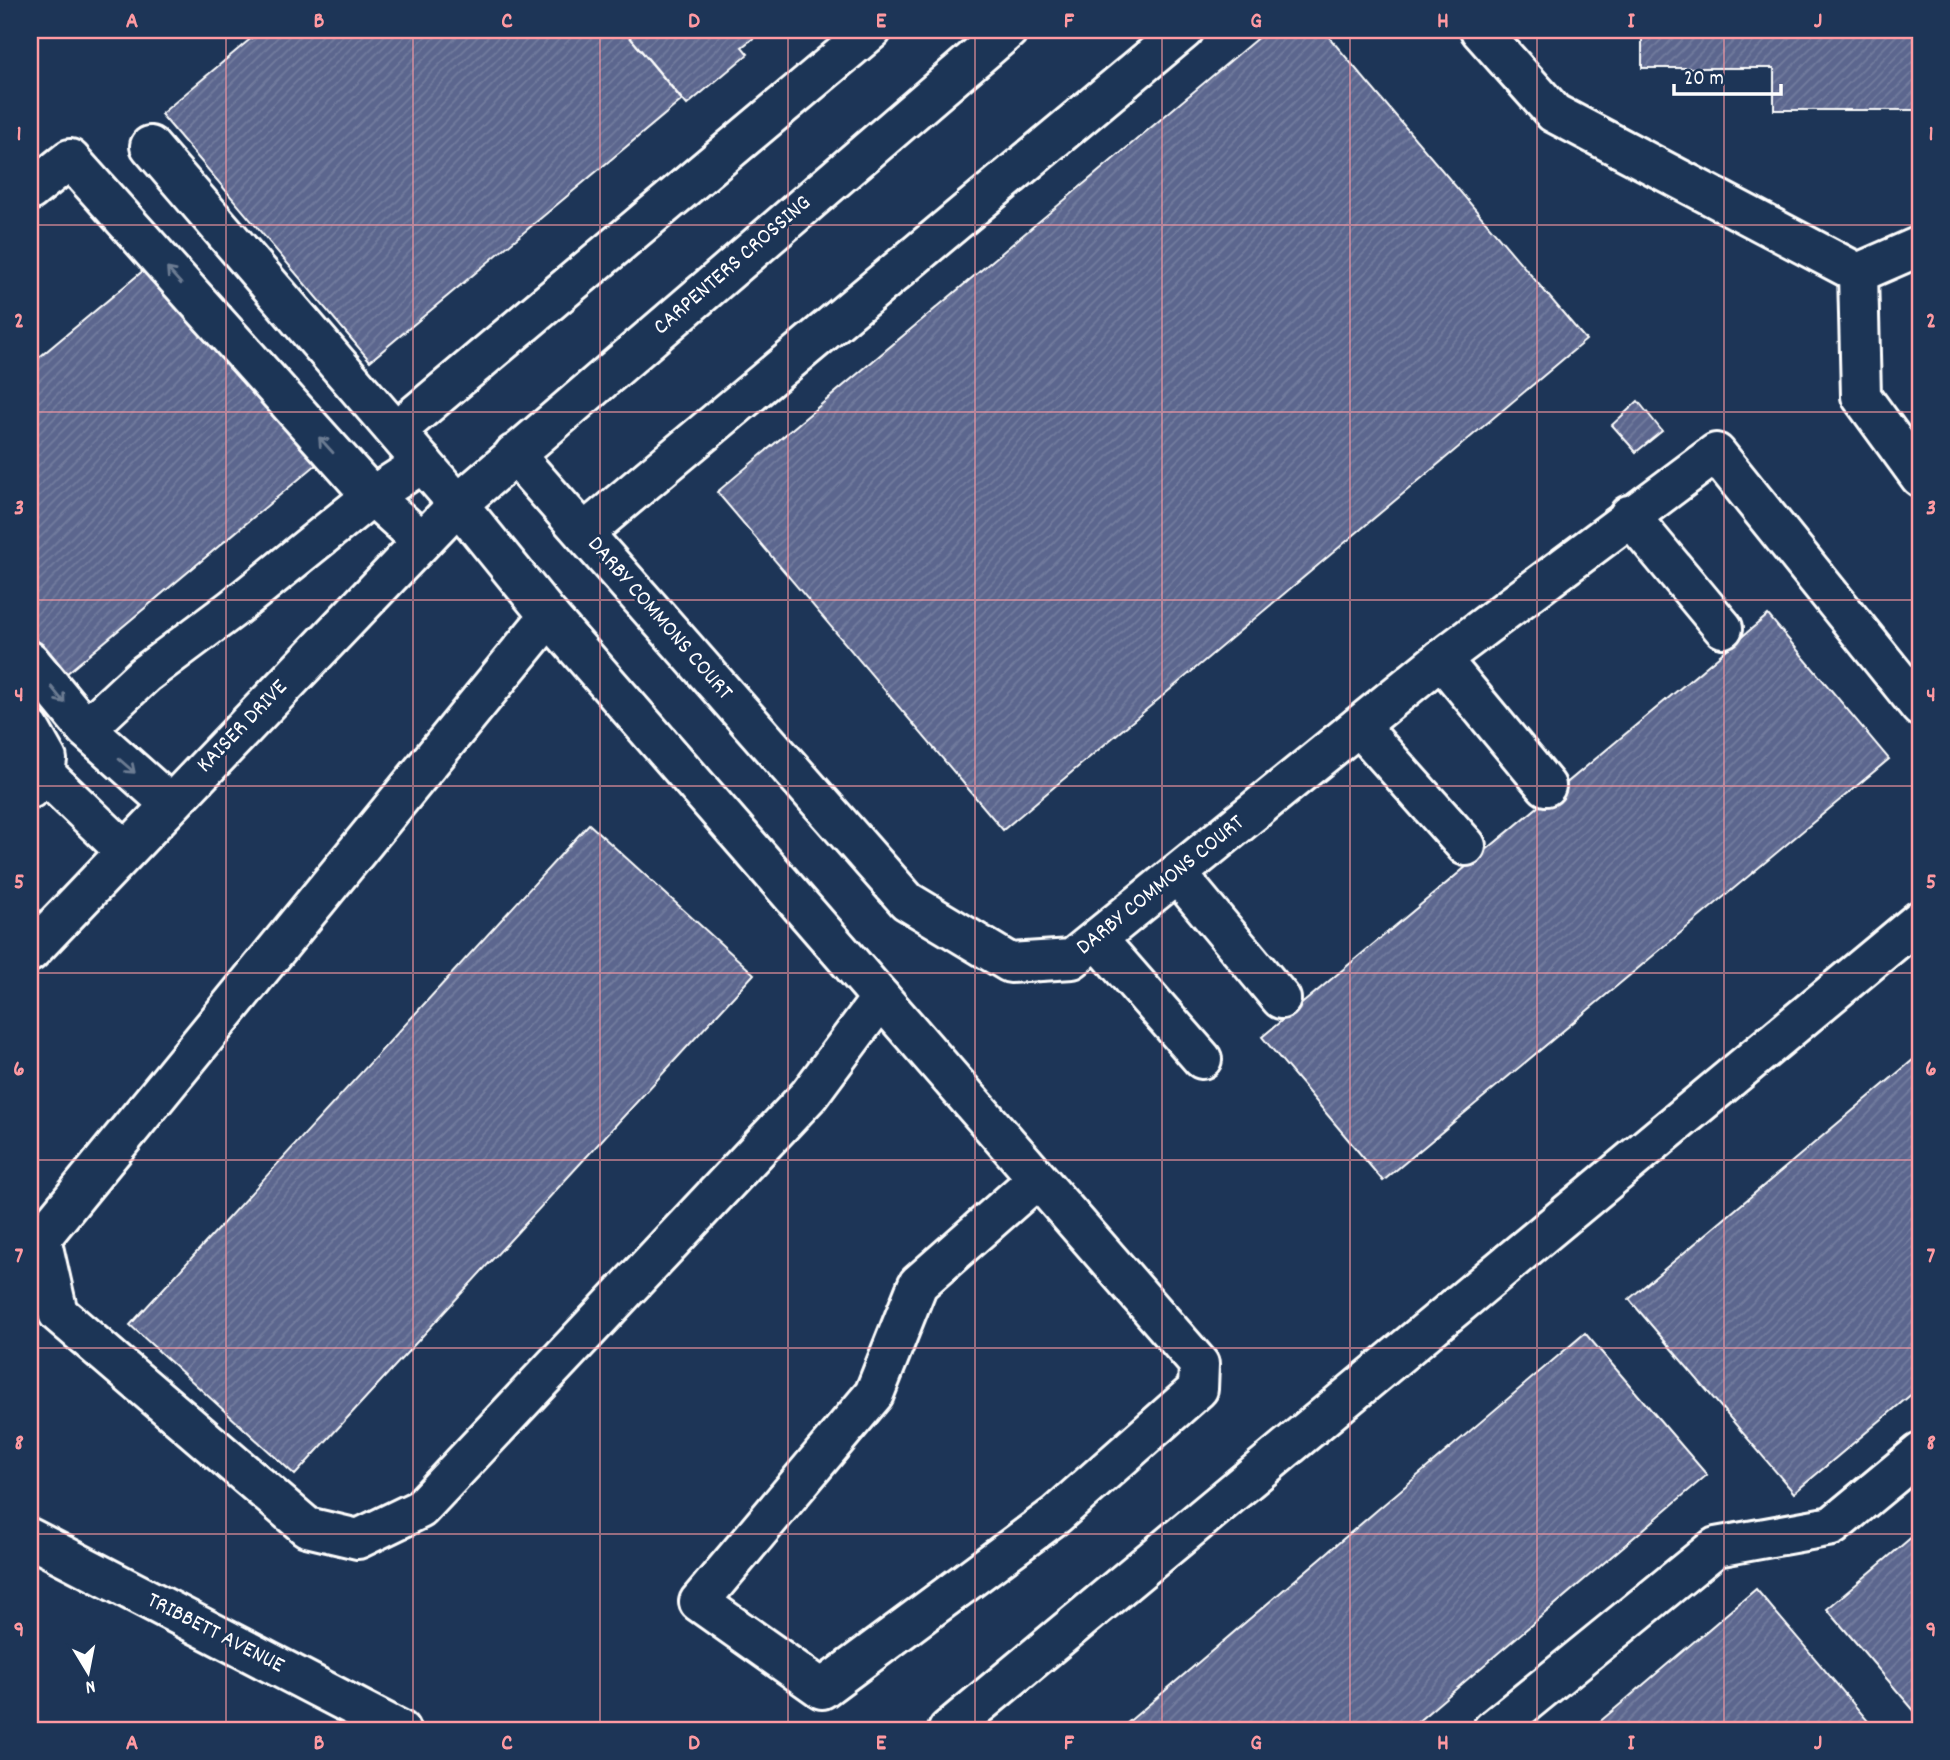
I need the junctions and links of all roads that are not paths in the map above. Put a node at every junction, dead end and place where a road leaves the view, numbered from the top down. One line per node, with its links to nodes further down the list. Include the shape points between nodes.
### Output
1 (872, 30): 9 (street)
2 (1008, 30): 10 (street, CARPENTERS CROSSING)
3 (1184, 30): 16 (street)
4 (1480, 30): 8 (street, via 1554,113)
5 (150, 146): 9 (street)
6 (30, 191): 13 (street, one-way to 6, via 70,159)
7 (1920, 246): 8 (street)
8 (1858, 273): 12 (street, via 1861,396)
9 (396, 431): 11 (street)
10 (514, 454): 14 (street, CARPENTERS CROSSING); 16 (street, DARBY COMMONS COURT)
11 (423, 463): 13 (street); 14 (street)
12 (1920, 477)
13 (372, 496): 17 (street); 25 (street, via 145,674)
14 (458, 504): 17 (street, KAISER DRIVE); 18 (street)
15 (1629, 515): 19 (street); 20 (street, DARBY COMMONS COURT); 22 (street, DARBY COMMONS COURT, via 1716,453)
16 (584, 533): 33 (street, DARBY COMMONS COURT, via 907,901 1010,963 1073,959)
17 (422, 541): 28 (street, KAISER DRIVE)
18 (549, 616): 35 (street); 35 (street, via 41,1238 58,1313 307,1528 358,1539 420,1509 809,1095)
19 (1723, 628)
20 (1441, 659): 23 (street, DARBY COMMONS COURT); 27 (street)
21 (30, 661): 25 (street, one-way to 25)
22 (1920, 707)
23 (1359, 726): 29 (street); 31 (street, DARBY COMMONS COURT)
24 (30, 729): 26 (street, via 47,759)
25 (86, 729): 28 (street, one-way to 28)
26 (37, 781): 30 (street)
27 (1546, 786)
28 (169, 803): 30 (street, KAISER DRIVE)
29 (1466, 846)
30 (124, 850): 34 (street, KAISER DRIVE)
31 (1177, 874): 33 (street, DARBY COMMONS COURT); 36 (street)
32 (1920, 920): 42 (street)
33 (1097, 939): 37 (street)
34 (30, 952)
35 (881, 999): 38 (street)
36 (1281, 999)
37 (1202, 1059)
38 (1037, 1179): 38 (street, via 1199,1364 1198,1389 1056,1515 822,1689 699,1602 874,1394 918,1284)
39 (1920, 1453): 43 (street, via 1832,1526 1716,1547)
40 (30, 1538): 41 (street, TRIBBETT AVENUE)
41 (400, 1730)
42 (948, 1730)
43 (1492, 1730)

